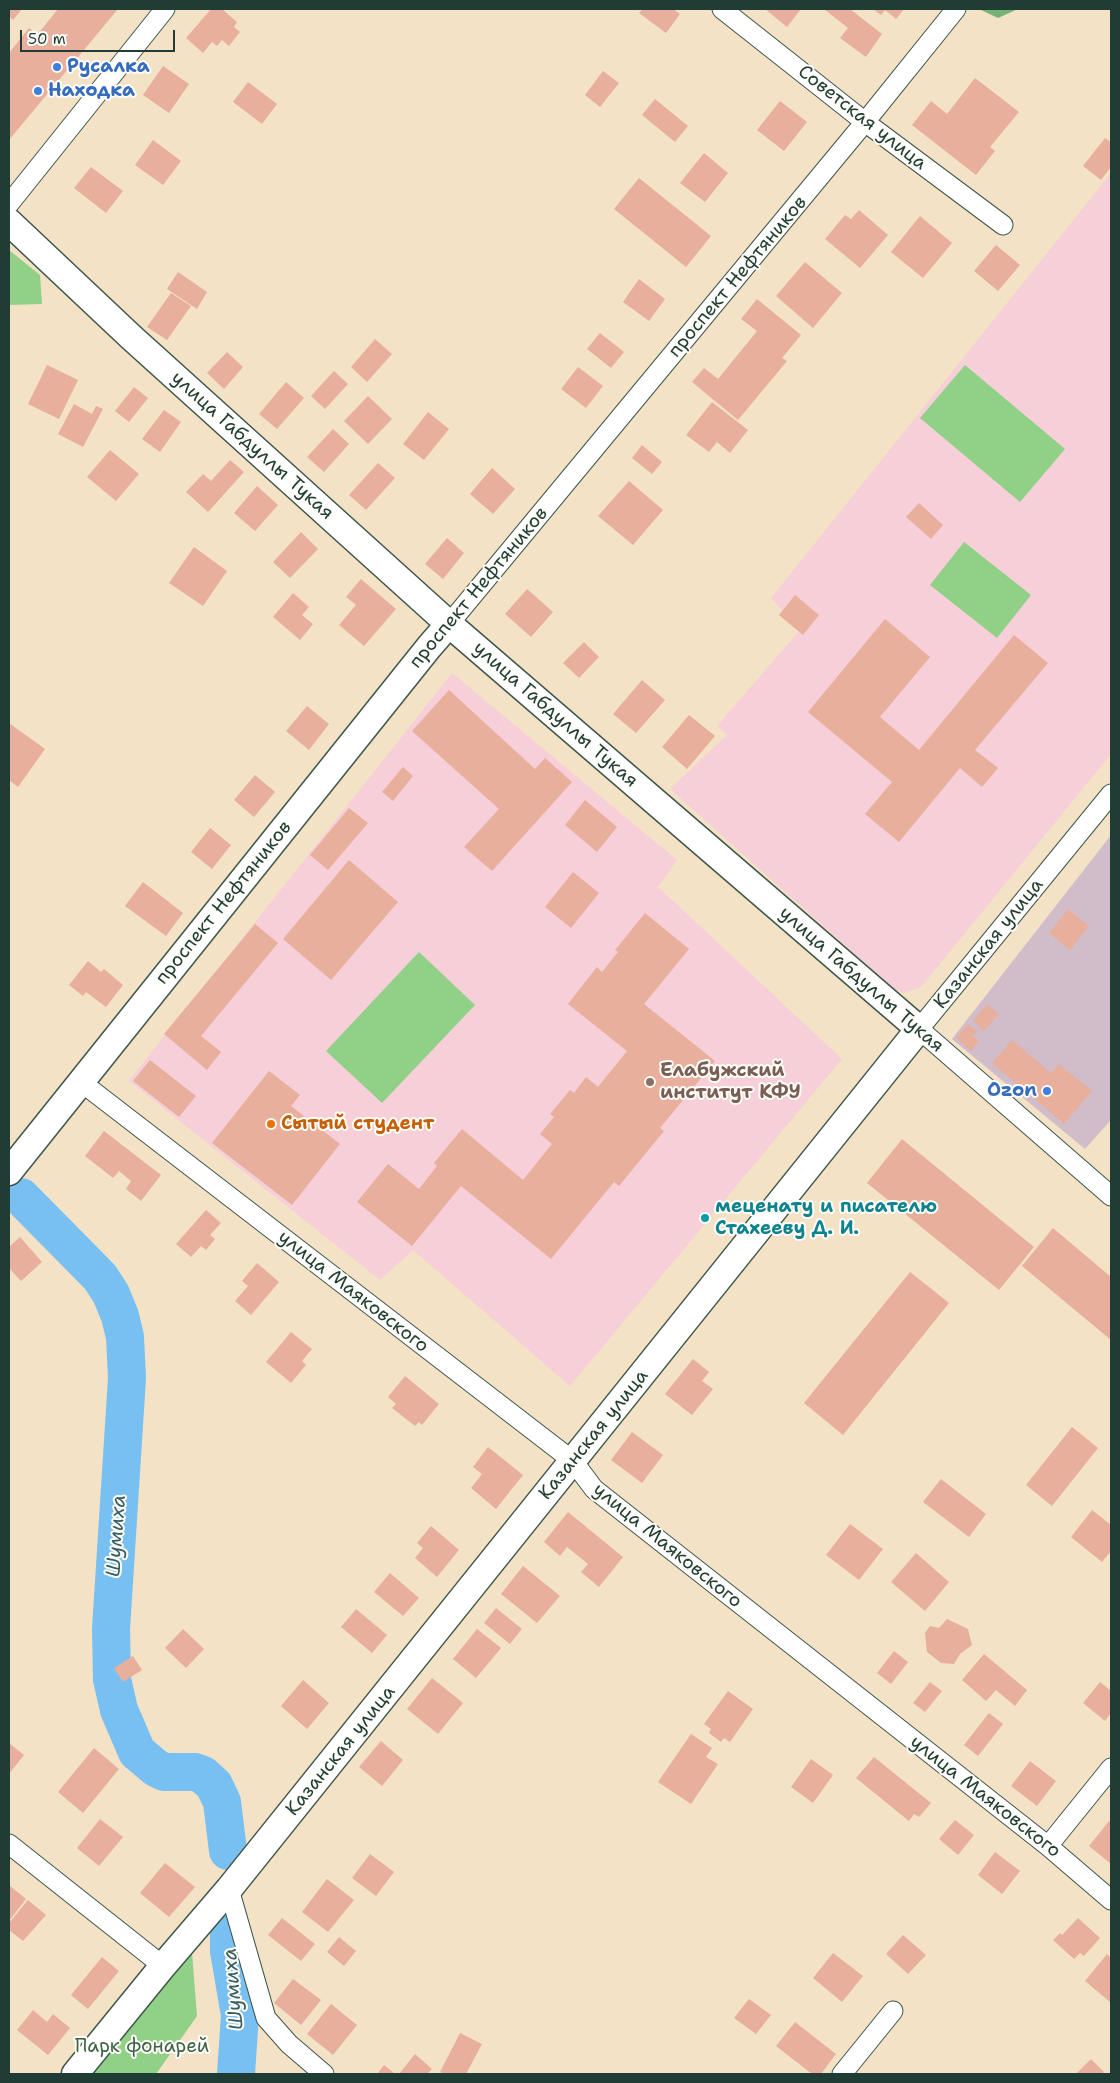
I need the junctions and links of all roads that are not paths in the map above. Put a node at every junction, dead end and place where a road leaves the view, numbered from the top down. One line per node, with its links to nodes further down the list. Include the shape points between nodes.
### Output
1 (166, 9): 5 (street)
2 (722, 9): 4 (street, Советская улица)
3 (956, 9): 4 (street, проспект Нефтяников)
4 (865, 122): 7 (street, Советская улица); 8 (street, проспект Нефтяников)
5 (9, 204)
6 (9, 222): 8 (street, улица Габдуллы Тукая, via 131,337)
7 (1003, 226)
8 (449, 624): 10 (street, улица Габдуллы Тукая); 11 (street, проспект Нефтяников)
9 (1111, 794): 10 (street, Казанская улица)
10 (919, 1029): 13 (street, улица Габдуллы Тукая); 14 (street, Казанская улица)
11 (81, 1082): 12 (street, проспект Нефтяников); 14 (street, улица Маяковского)
12 (9, 1172)
13 (1111, 1196)
14 (573, 1461): 17 (street, улица Маяковского, via 594,1489); 18 (street, Казанская улица)
15 (1111, 1768): 17 (street)
16 (9, 1844): 20 (street)
17 (1048, 1846): 19 (street, улица Маяковского)
18 (229, 1889): 20 (street, Казанская улица); 23 (street, via 266,2018 289,2044)
19 (1111, 1900)
20 (163, 1966): 22 (street, Казанская улица)
21 (893, 2011): 24 (street)
22 (75, 2074)
23 (324, 2074)
24 (842, 2074)

